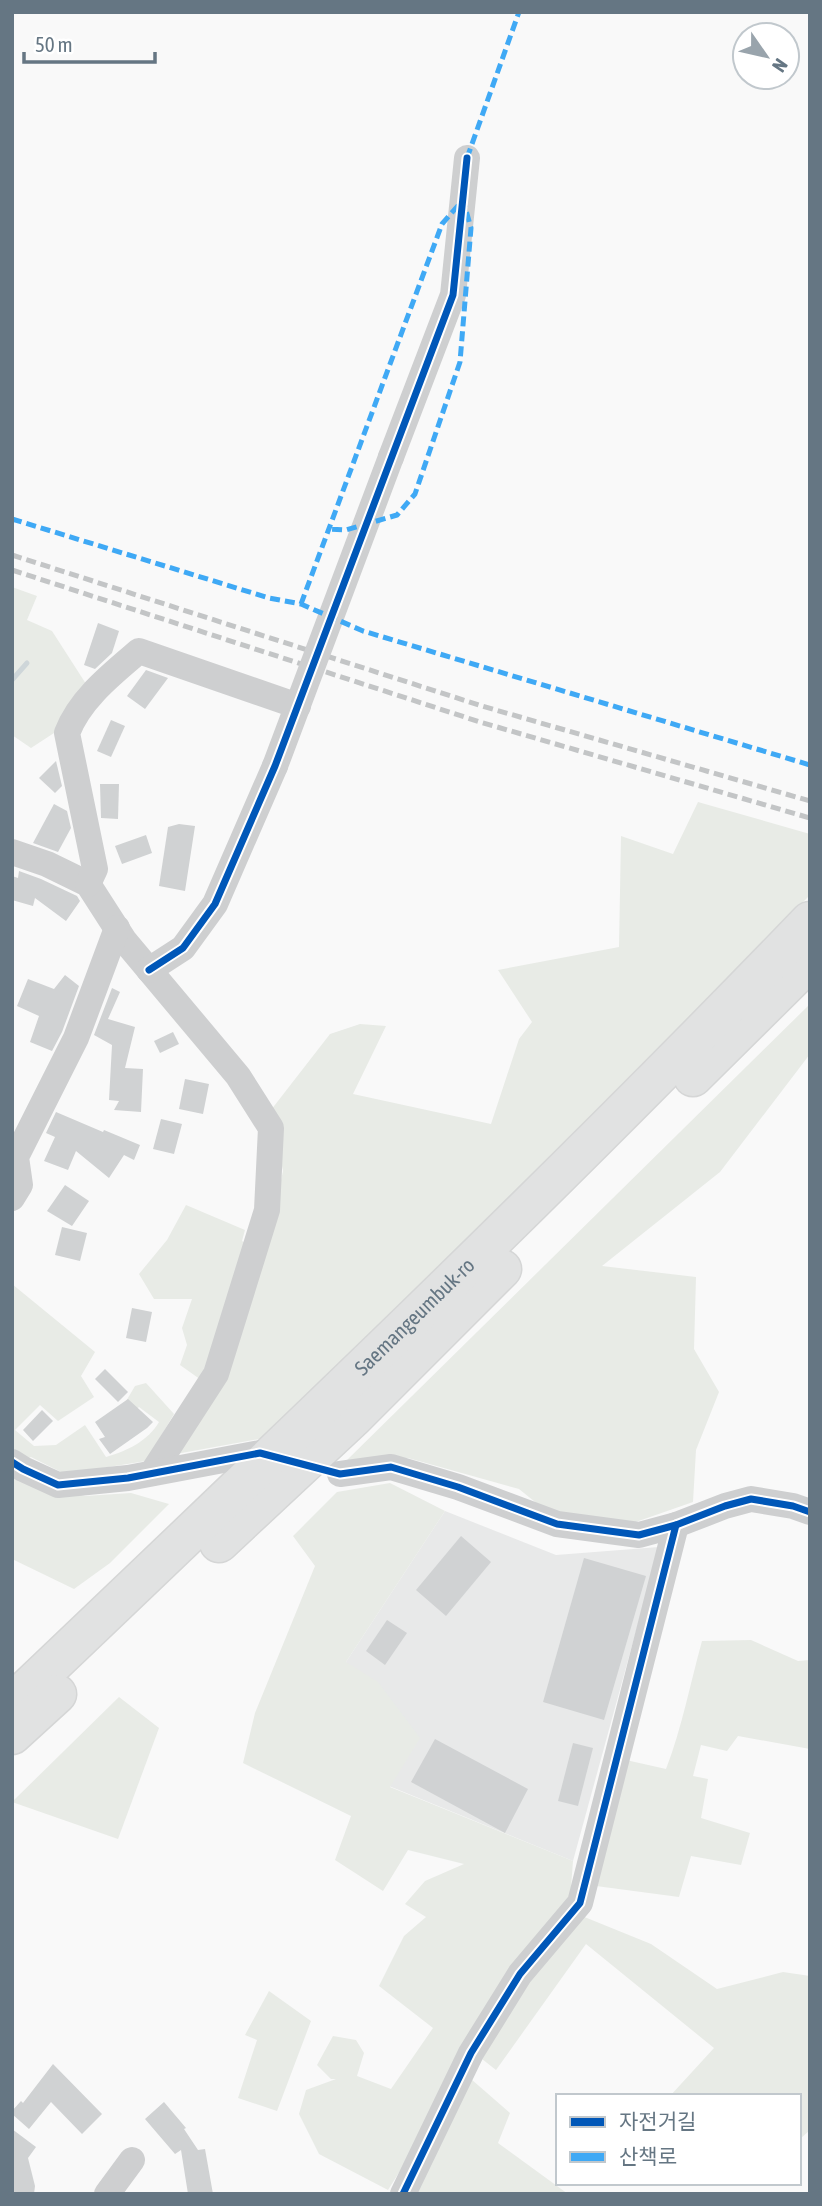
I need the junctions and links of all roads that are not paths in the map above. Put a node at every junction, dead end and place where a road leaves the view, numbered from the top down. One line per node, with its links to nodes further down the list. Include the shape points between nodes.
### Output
1 (467, 158): 2 (street, bridge, via 453,295)
2 (298, 706): 4 (street, via 139,650 103,682 72,719 67,733 95,869); 8 (street, bridge, via 215,904 183,948)
3 (12, 852): 4 (street)
4 (88, 884): 6 (street)
5 (809, 922): 16 (highway, Saemangeumbuk-ro, via 572,1164)
6 (117, 928): 8 (street); 9 (street, via 76,1038 16,1157 20,1185)
7 (810, 961): 17 (highway, Saemangeumbuk-ro, via 354,1417)
8 (149, 970): 12 (street, via 238,1076 271,1128 267,1210 216,1374)
9 (12, 1198)
10 (260, 1453): 12 (street)
11 (12, 1462): 12 (street, via 58,1485)
12 (152, 1473)
13 (340, 1474): 15 (street, via 391,1467 557,1524 639,1535)
14 (810, 1512): 15 (street, via 751,1499)
15 (676, 1525): 20 (street, via 580,1903 520,1974 471,2053)
16 (12, 1703)
17 (12, 1735)
18 (132, 2160): 19 (street)
19 (107, 2194)
20 (403, 2194)

